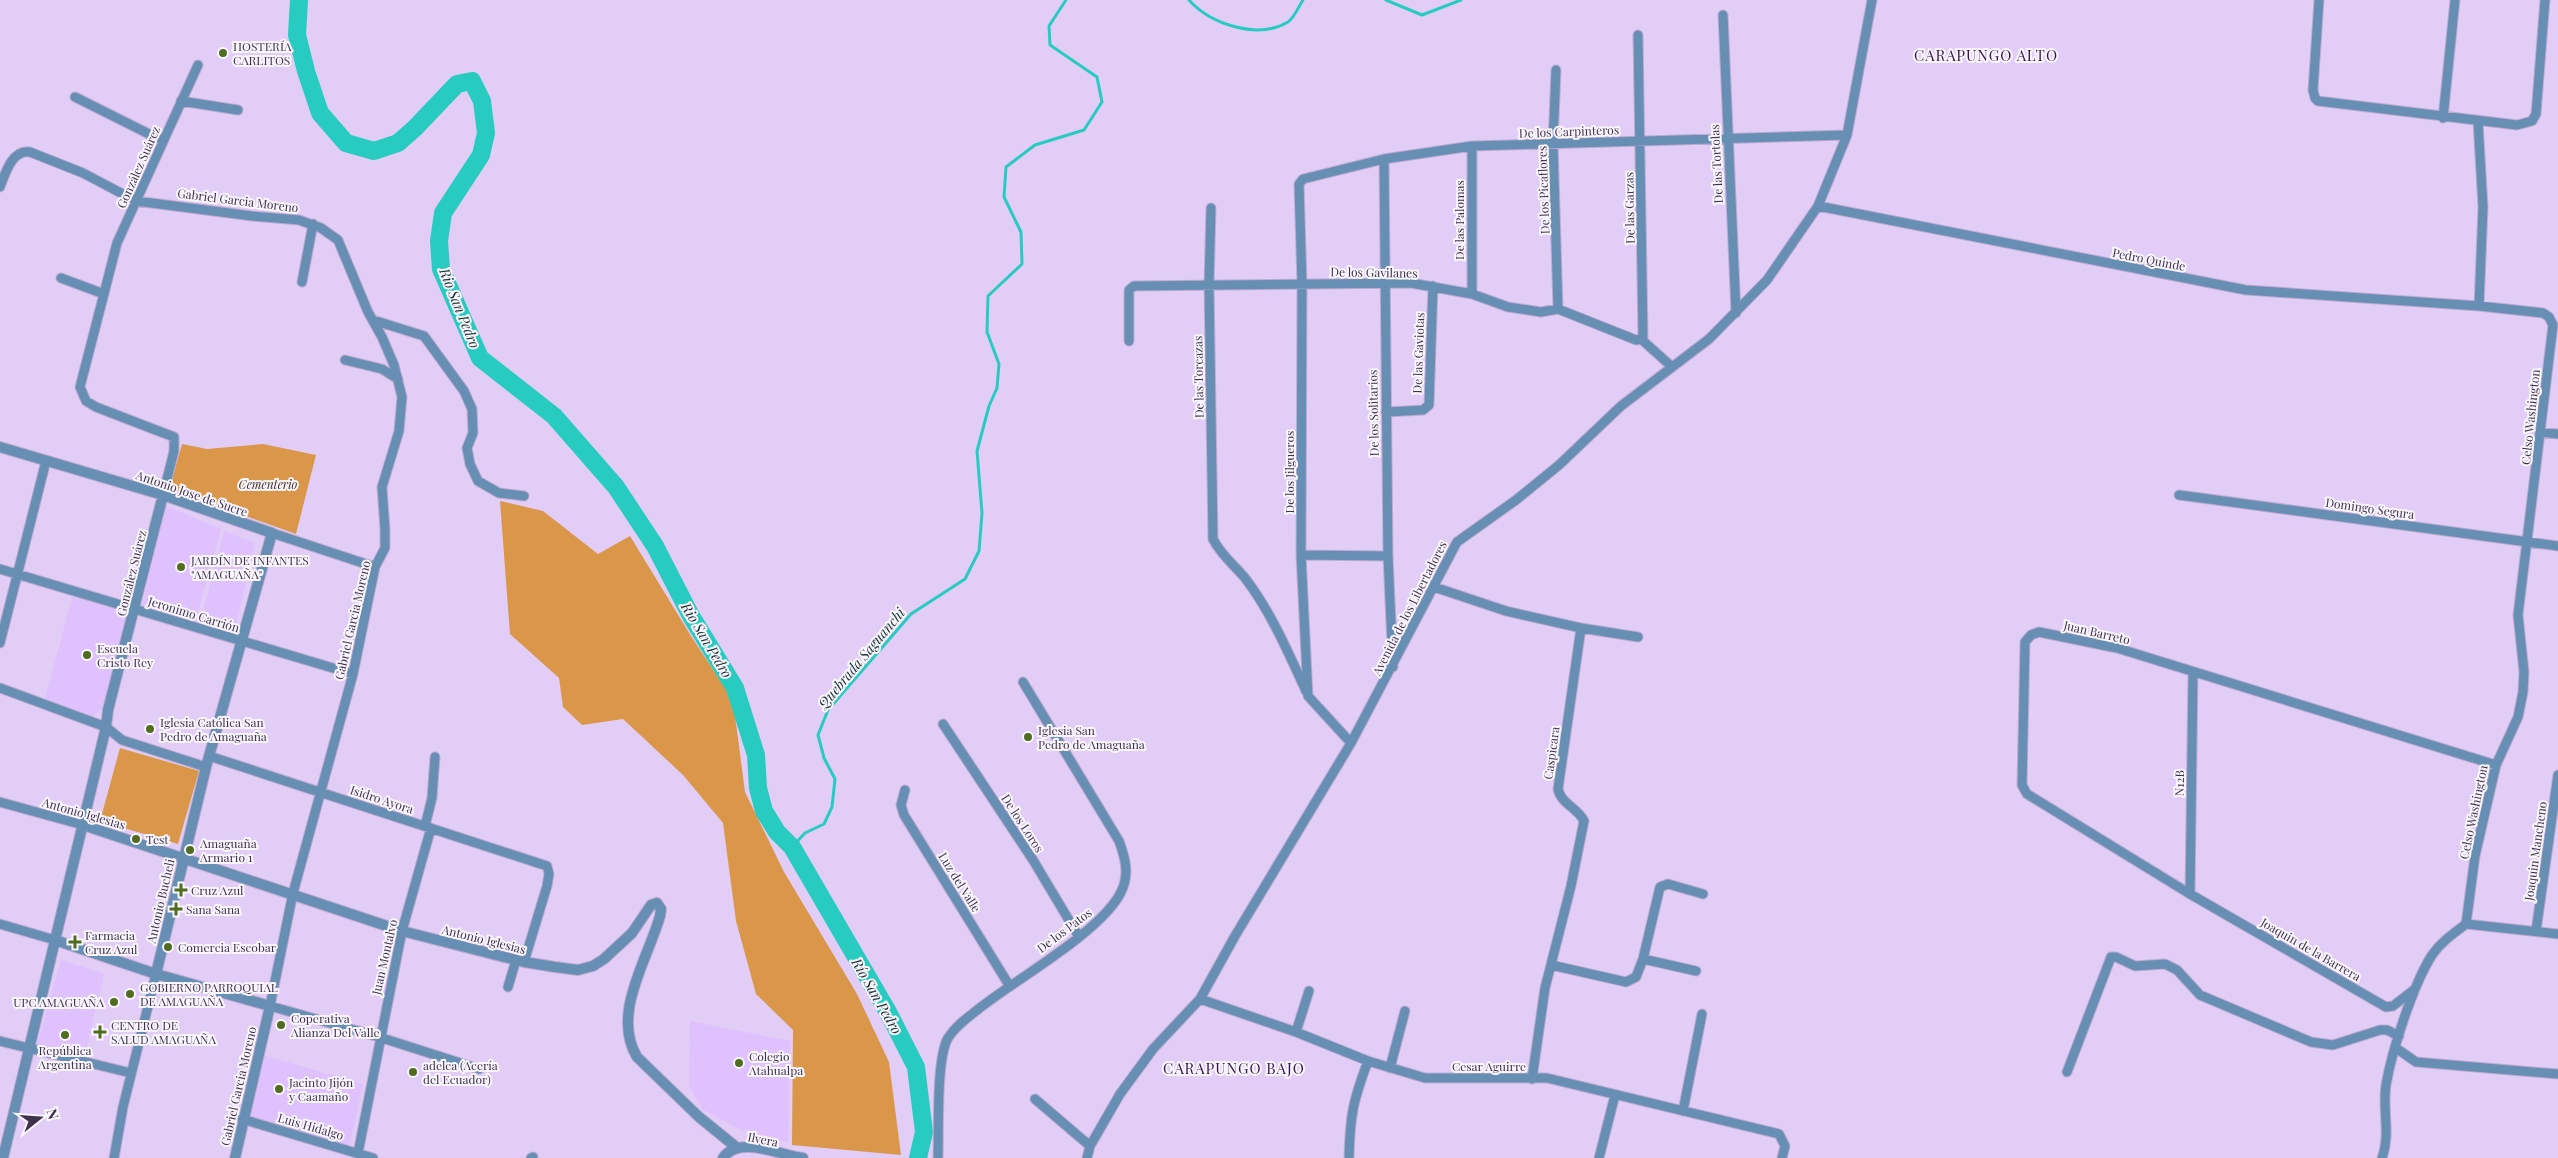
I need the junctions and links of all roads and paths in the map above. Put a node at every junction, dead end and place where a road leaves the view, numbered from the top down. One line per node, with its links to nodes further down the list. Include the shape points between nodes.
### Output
1 (1872, 0): 14 (street, Avenida de los Libertadores)
2 (2318, 0): 12 (street, via 2312,90 2315,98)
3 (2455, 0): 12 (street)
4 (2545, 0): 13 (street, via 2536,114 2532,121 2517,125)
5 (1723, 14): 15 (street, De las Tortolas)
6 (1638, 35): 17 (street, De las Garzas)
7 (198, 64): 10 (street, González Suárez)
8 (1556, 70): 18 (street, De los Picaflores)
9 (75, 98): 16 (street)
10 (181, 101): 11 (street); 16 (street, González Suárez)
11 (238, 110)
12 (2443, 118): 13 (street)
13 (2478, 122): 35 (street, via 2483,207)
14 (1847, 135): 15 (street, De los Carpinteros); 24 (street, Avenida de los Libertadores)
15 (1727, 138): 17 (street, De los Carpinteros); 37 (street, De las Tortolas)
16 (163, 141): 23 (street, González Suárez)
17 (1640, 141): 18 (street, De los Carpinteros); 39 (street, De las Garzas)
18 (1553, 143): 19 (street, De los Carpinteros); 36 (street, De los Picaflores)
19 (1472, 146): 20 (street, De los Carpinteros); 34 (street, De las Palomas)
20 (1384, 159): 21 (street, De los Carpinteros, via 1308,176); 29 (street, De los Solitarios)
21 (1299, 184): 30 (street, De los Jilgueros)
22 (0, 187): 23 (street, Gabriel Garcia Moreno, via 15,156 24,151 83,173)
23 (136, 200): 26 (street, Gabriel Garcia Moreno); 33 (street, González Suárez, via 117,243)
24 (1818, 206): 35 (street, Pedro Quinde, via 2246,290); 37 (street, Avenida de los Libertadores, via 1767,280)
25 (1211, 208): 31 (street, De las Torcazas)
26 (313, 224): 28 (street); 38 (street, Gabriel Garcia Moreno, via 338,240)
27 (61, 278): 33 (street)
28 (302, 282)
29 (1384, 282): 30 (street, De los Gavilanes); 32 (street, De los Gavilanes); 44 (street, De los Solitarios)
30 (1302, 284): 31 (street, De los Gavilanes); 55 (street, De los Jilgueros)
31 (1208, 285): 40 (street, De los Gavilanes, via 1134,286 1129,290); 71 (street, De las Torcazas, via 1214,539 1270,617)
32 (1433, 286): 34 (street, De los Gavilanes); 44 (street, De las Gaviotas, via 1429,405 1423,410)
33 (104, 294): 49 (street, González Suárez, via 80,387 86,401 96,407 174,437 174,451)
34 (1472, 294): 36 (street, De los Gavilanes, via 1508,307 1541,312)
35 (2479, 306): 45 (street, Celso Washington, via 2544,313 2553,325)
36 (1558, 309): 39 (street, De los Gavilanes, via 1636,340)
37 (1736, 313): 42 (street, Avenida de los Libertadores)
38 (372, 320): 43 (street, Gabriel Garcia Moreno); 51 (street, via 424,336 464,391 472,410 473,433 467,448 478,481 499,493)
39 (1641, 339): 42 (street)
40 (1129, 341)
41 (345, 360): 43 (street, via 382,369)
42 (1671, 366): 60 (street, Avenida de los Libertadores, via 1621,406 1559,465 1458,542)
43 (398, 379): 57 (street, Gabriel Garcia Moreno, via 402,397 399,431 382,487 386,529 384,548)
44 (1386, 412): 56 (street, De los Solitarios)
45 (2540, 432): 46 (street); 53 (street, Celso Washington)
46 (2558, 434)
47 (0, 447): 48 (street, Antonio Jose de Sucre)
48 (46, 461): 49 (street, Antonio Jose de Sucre); 59 (street)
49 (162, 495): 52 (street, Antonio Jose de Sucre); 61 (street, González Suárez)
50 (2179, 495): 53 (street, Domingo Segura)
51 (524, 496)
52 (272, 533): 57 (street, Antonio Jose de Sucre); 64 (street, Antonio Bucheli)
53 (2527, 542): 54 (street, Domingo Segura); 77 (street, Celso Washington, via 2518,615 2523,692 2518,717)
54 (2558, 546)
55 (1301, 556): 56 (street); 71 (street, De los Jilgueros)
56 (1388, 556): 66 (street, De los Solitarios)
57 (375, 567): 68 (street, Gabriel Garcia Moreno)
58 (0, 569): 59 (street, Jeronimo Carrión)
59 (17, 574): 61 (street, Jeronimo Carrión); 65 (street)
60 (1434, 587): 62 (street, via 1506,611); 66 (street, Avenida de los Libertadores)
61 (135, 610): 64 (street, Jeronimo Carrión); 73 (street, González Suárez)
62 (1581, 628): 63 (street); 98 (street, Caspicara, via 1558,789 1561,798 1584,821)
63 (1638, 637)
64 (240, 641): 68 (street, Jeronimo Carrión); 75 (street, Antonio Bucheli)
65 (0, 643)
66 (1393, 667): 74 (street, Avenida de los Libertadores)
67 (2193, 673): 77 (street, Juan Barreto); 88 (street, N12B); 88 (street, Juan Barreto, via 2116,648 2039,632 2026,642 2023,790)
68 (353, 674): 81 (street, Gabriel Garcia Moreno)
69 (1023, 682): 94 (street, De los Patos, via 1119,841 1125,857 1122,892 1104,915)
70 (0, 688): 73 (street)
71 (1308, 696): 74 (street)
72 (943, 724): 94 (street, De los Loros)
73 (106, 727): 78 (street, via 122,740); 83 (street, González Suárez)
74 (1351, 743): 105 (street, Avenida de los Libertadores)
75 (209, 756): 78 (street, Antonio Bucheli); 81 (street, Isidro Ayora)
76 (435, 757): 84 (street, Juan Montalvo)
77 (2496, 765): 90 (street, Celso Washington, via 2475,856)
78 (206, 767): 85 (street, Antonio Bucheli)
79 (2558, 775): 92 (street, Joaquin Mancheno)
80 (905, 790): 101 (street, Luz del Valle, via 901,805 904,816)
81 (322, 793): 84 (street, Isidro Ayora); 86 (street, Gabriel Garcia Moreno)
82 (0, 802): 83 (street, Antonio Iglesias)
83 (83, 826): 85 (street, Antonio Iglesias); 95 (street, González Suárez)
84 (428, 827): 91 (street, Juan Montalvo); 97 (street, Isidro Ayora, via 547,866 547,886)
85 (183, 857): 86 (street, Antonio Iglesias); 100 (street, Antonio Bucheli)
86 (293, 893): 91 (street, Antonio Iglesias); 106 (street, Gabriel Garcia Moreno)
87 (1703, 894): 96 (street, via 1668,884 1660,887)
88 (2190, 894): 103 (street, Joaquin de la Barrera, via 2386,1006 2393,1006)
89 (0, 924): 95 (street)
90 (2466, 924): 92 (street); 103 (street, via 2432,955)
91 (402, 930): 97 (street, Antonio Iglesias); 111 (street, Juan Montalvo)
92 (2536, 931): 93 (street)
93 (2558, 934)
94 (1080, 937): 101 (street, De los Patos)
95 (55, 940): 100 (street); 113 (street, González Suárez)
96 (1643, 959): 98 (street, via 1636,977 1626,982); 99 (street)
97 (520, 961): 102 (street); 127 (street, Antonio Iglesias, via 578,970 593,966 632,933 651,905 660,905 658,925 630,1003 627,1020 632,1049 637,1058 699,1117)
98 (1551, 964): 121 (street, Caspicara)
99 (1696, 971)
100 (156, 974): 106 (street); 119 (street, Antonio Bucheli)
101 (1009, 985): 135 (street, De los Patos, via 954,1030 947,1040 941,1076)
102 (508, 987)
103 (2418, 987): 110 (street)
104 (1310, 991): 109 (street)
105 (1200, 999): 109 (street, Cesar Aguirre); 126 (street, Avenida de los Libertadores, via 1153,1049 1120,1094)
106 (270, 1006): 111 (street); 125 (street, Gabriel Garcia Moreno)
107 (1405, 1011): 116 (street)
108 (1702, 1014): 124 (street)
109 (1296, 1032): 115 (street, Cesar Aguirre)
110 (2400, 1036): 114 (street); 118 (street, via 2380,1030 2333,1045 2312,1042 2200,995 2177,970 2165,964 2135,966 2111,957)
111 (379, 1037): 117 (street); 128 (street, Juan Montalvo)
112 (0, 1041): 113 (street)
113 (30, 1048): 119 (street); 129 (street, González Suárez)
114 (2396, 1048): 120 (street, via 2416,1062); 140 (street, via 2386,1087 2387,1134)
115 (1368, 1061): 116 (street, Cesar Aguirre); 137 (street, via 1352,1105)
116 (1390, 1068): 121 (street, Cesar Aguirre, via 1425,1078)
117 (479, 1070)
118 (2067, 1072)
119 (131, 1073): 130 (street, Antonio Bucheli)
120 (2558, 1074)
121 (1532, 1079): 122 (street, Cesar Aguirre, via 1547,1078)
122 (1615, 1095): 124 (street, Cesar Aguirre); 138 (street)
123 (1035, 1099): 126 (street)
124 (1683, 1111): 139 (street, Cesar Aguirre, via 1779,1134 1785,1146)
125 (242, 1119): 128 (street, Luis Hidalgo); 131 (street, Gabriel Garcia Moreno)
126 (1090, 1146): 136 (street, Avenida de los Libertadores)
127 (736, 1147): 133 (street, Ilvera); 134 (street, Ilvera)
128 (358, 1153): 132 (street, Luis Hidalgo)
129 (3, 1158)
130 (114, 1158)
131 (235, 1158)
132 (373, 1158)
133 (723, 1158)
134 (803, 1158)
135 (938, 1158)
136 (1087, 1158)
137 (1348, 1158)
138 (1600, 1158)
139 (1782, 1158)
140 (2382, 1158)

